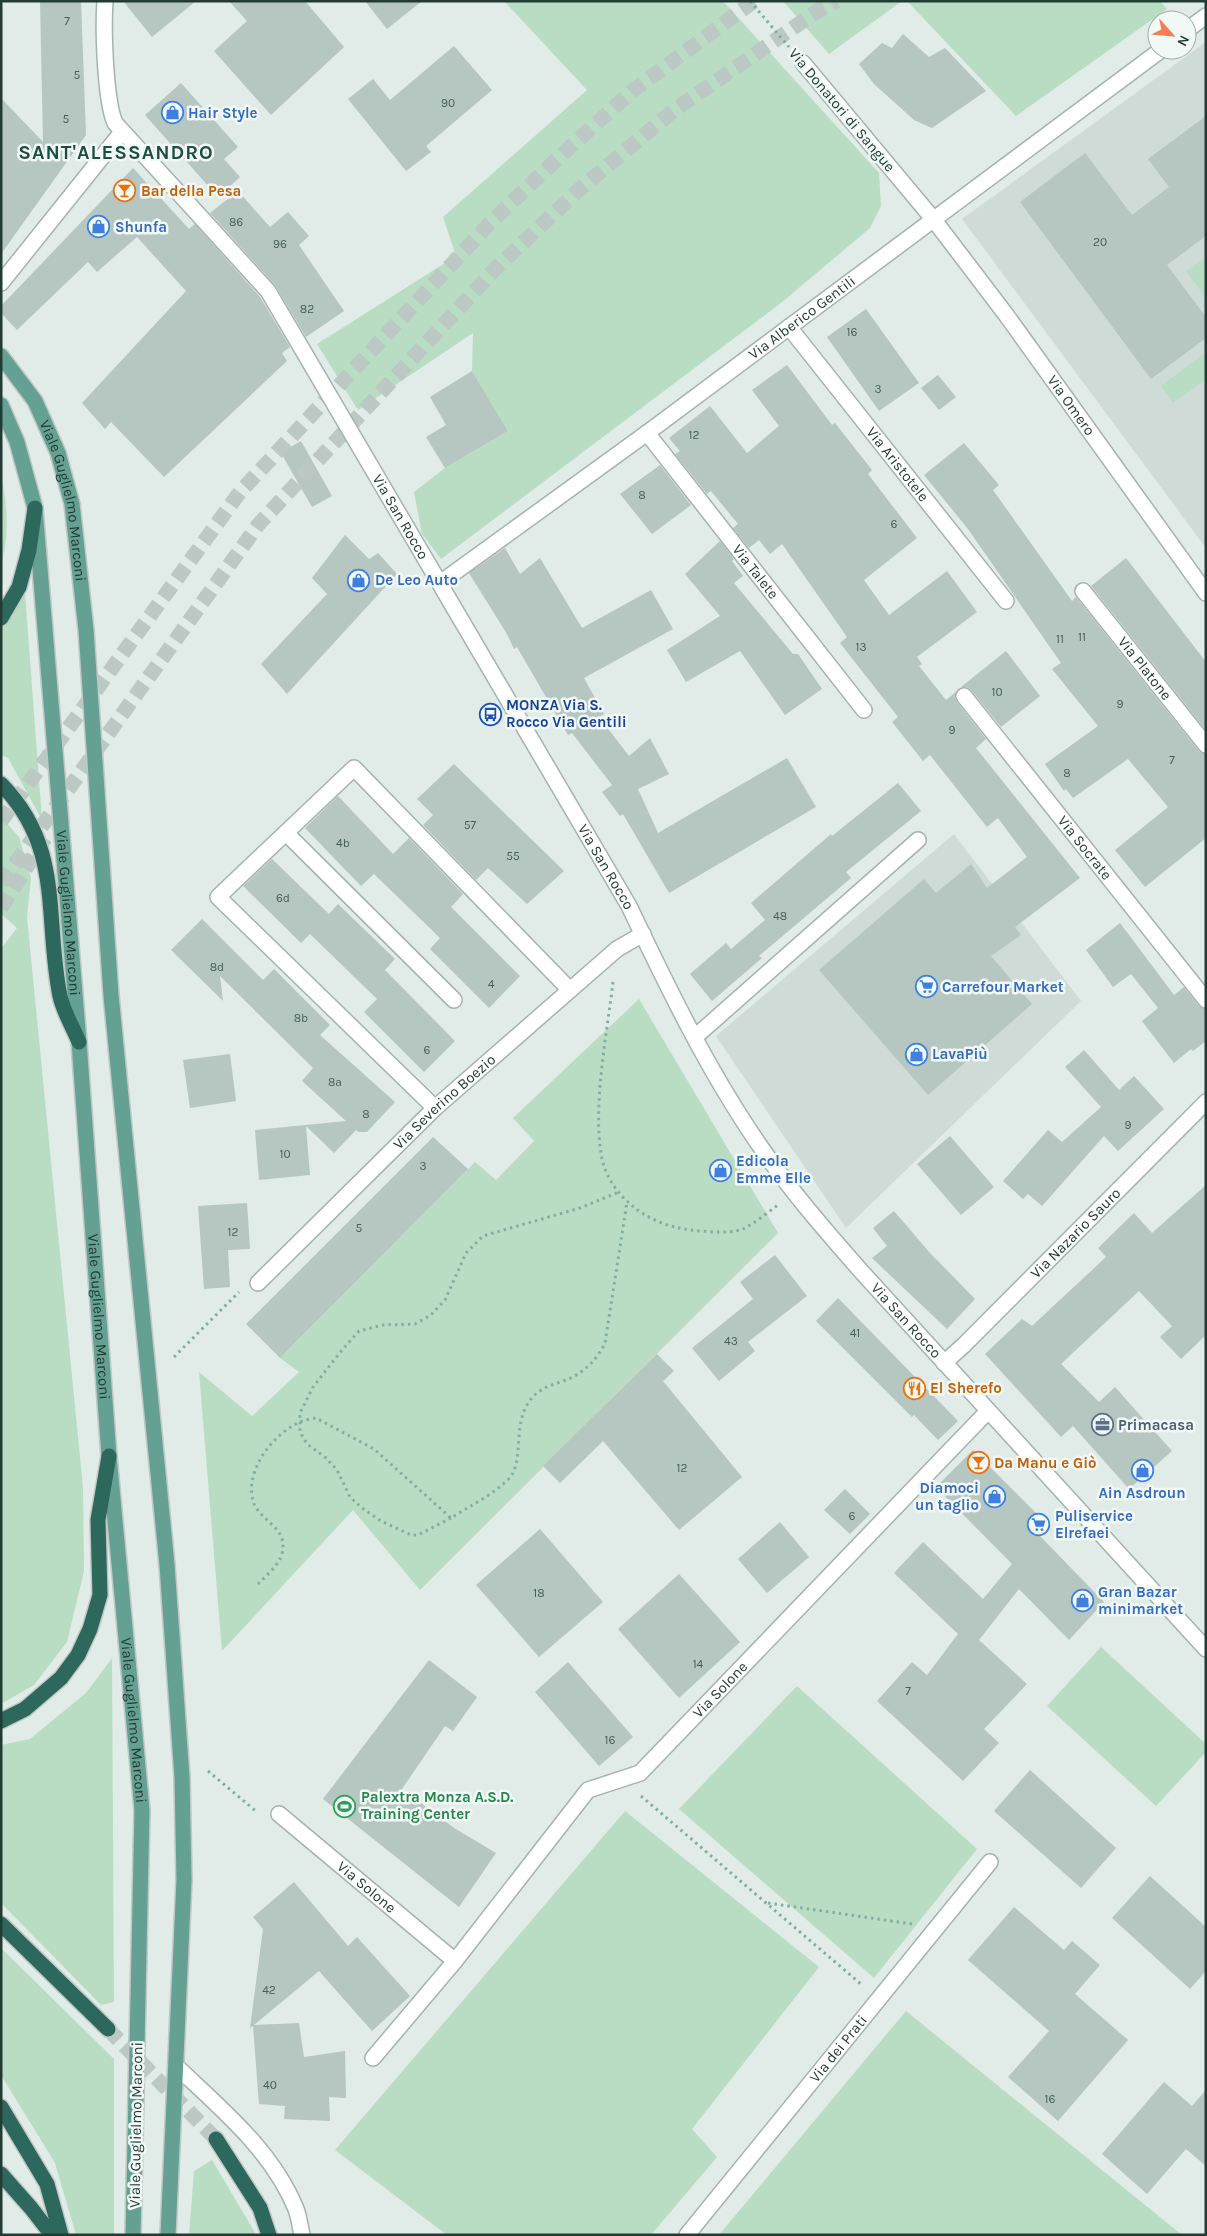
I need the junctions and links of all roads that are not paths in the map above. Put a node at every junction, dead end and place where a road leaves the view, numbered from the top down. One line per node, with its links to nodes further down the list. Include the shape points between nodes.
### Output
1 (105, 1): 4 (street, Via San Rocco, via 110,113)
2 (1148, 60): 5 (street, Via Alberico Gentili)
3 (803, 62): 5 (street, Via Donatori di Sangue)
4 (122, 132): 6 (street); 12 (street, Via San Rocco, via 268,291)
5 (934, 220): 7 (street, Via Alberico Gentili); 14 (street, Via Omero)
6 (1, 283)
7 (789, 326): 10 (street, Via Alberico Gentili); 15 (street, Via Aristotele)
8 (1, 356): 43 (main road, Viale Guglielmo Marconi, via 35,401 58,453 72,504 86,630 111,995 168,1565 182,1777 184,1880)
9 (1, 405): 11 (main road, Viale Guglielmo Marconi, via 17,442)
10 (648, 434): 12 (street, Via Alberico Gentili); 18 (street, Via Talete)
11 (34, 508): 16 (highway, via 19,587); 28 (main road, Viale Guglielmo Marconi)
12 (440, 583): 23 (street, Via San Rocco, via 630,906)
13 (1084, 591): 19 (street, Via Platone)
14 (1206, 592)
15 (1006, 601)
16 (1, 618)
17 (964, 696): 26 (street, Via Socrate)
18 (864, 710)
19 (1206, 745)
20 (1, 784): 28 (highway, via 27,817 46,860 60,998)
21 (286, 833): 24 (street, via 354,768); 25 (street); 30 (street, via 218,897)
22 (918, 840): 27 (street)
23 (643, 934): 24 (street, Via Severino Boezio, via 617,949); 27 (street, Via San Rocco)
24 (570, 990): 30 (street, Via Severino Boezio)
25 (454, 1000)
26 (1206, 1000)
27 (695, 1037): 32 (street, Via San Rocco, via 759,1145 795,1193)
28 (79, 1042): 34 (main road, Viale Guglielmo Marconi)
29 (1206, 1102): 32 (street, Via Nazario Sauro)
30 (435, 1108): 31 (street, Via Severino Boezio)
31 (263, 1278)
32 (944, 1363): 33 (street, Via San Rocco)
33 (988, 1411): 35 (street, Via San Rocco); 40 (street, Via Solone, via 640,1773 588,1790)
34 (109, 1456): 36 (highway, via 98,1520 100,1595 90,1629 78,1655 61,1678 25,1709); 49 (main road, Viale Guglielmo Marconi, via 142,1810)
35 (1206, 1649)
36 (1, 1721)
37 (283, 1817): 40 (street, Via Solone)
38 (990, 1862): 53 (street, Via dei Prati)
39 (1, 1924): 41 (highway)
40 (455, 1961): 42 (street, Via Solone)
41 (108, 2029)
42 (373, 2058)
43 (176, 2066): 50 (main road, Viale Guglielmo Marconi); 52 (street, via 272,2164 296,2209)
44 (1, 2107): 48 (highway, via 47,2184)
45 (216, 2140): 51 (highway, via 260,2208)
46 (1, 2174): 47 (highway)
47 (52, 2235)
48 (61, 2235)
49 (133, 2235)
50 (168, 2235)
51 (270, 2235)
52 (302, 2235)
53 (687, 2235)

